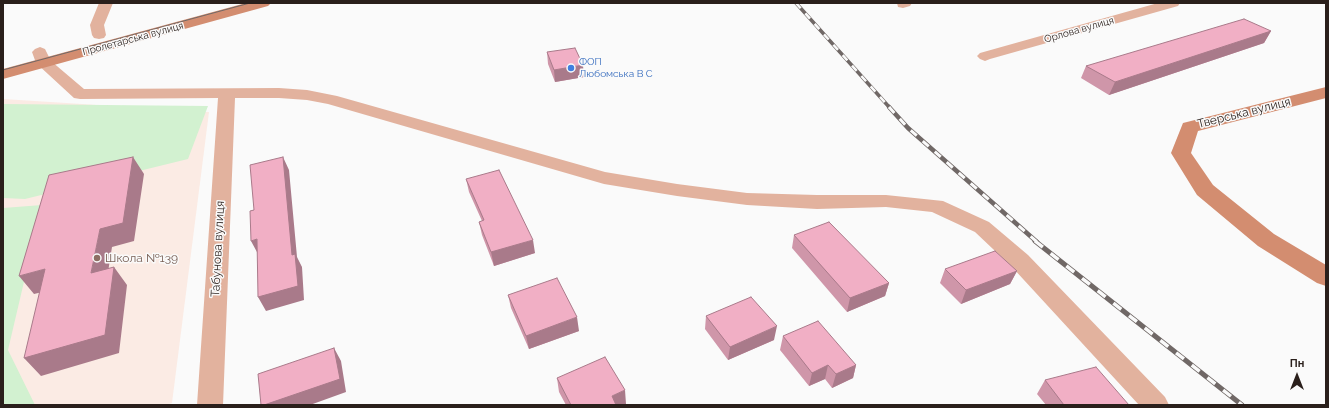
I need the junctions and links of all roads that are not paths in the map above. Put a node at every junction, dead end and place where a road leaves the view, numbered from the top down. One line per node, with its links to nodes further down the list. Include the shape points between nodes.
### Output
1 (106, 3): 5 (street, via 96,25)
2 (221, 3): 5 (main road, Пролетарська вулиця)
3 (263, 3): 7 (main road, Пролетарська вулиця)
4 (1173, 3): 6 (street, Орлова вулиця)
5 (99, 35): 7 (main road, Пролетарська вулиця)
6 (985, 56)
7 (42, 57): 8 (main road, Пролетарська вулиця); 9 (main road, Пролетарська вулиця); 11 (street, via 80,94)
8 (3, 61)
9 (3, 74)
10 (1326, 92): 12 (main road, Тверська вулиця, via 1190,127 1181,153 1205,190 1266,240)
11 (227, 94): 13 (street, Табунова вулиця); 14 (street, via 308,95 604,178 677,190 747,199 886,201 936,206 982,227 1020,262)
12 (1326, 277)
13 (210, 405)
14 (1156, 405)

